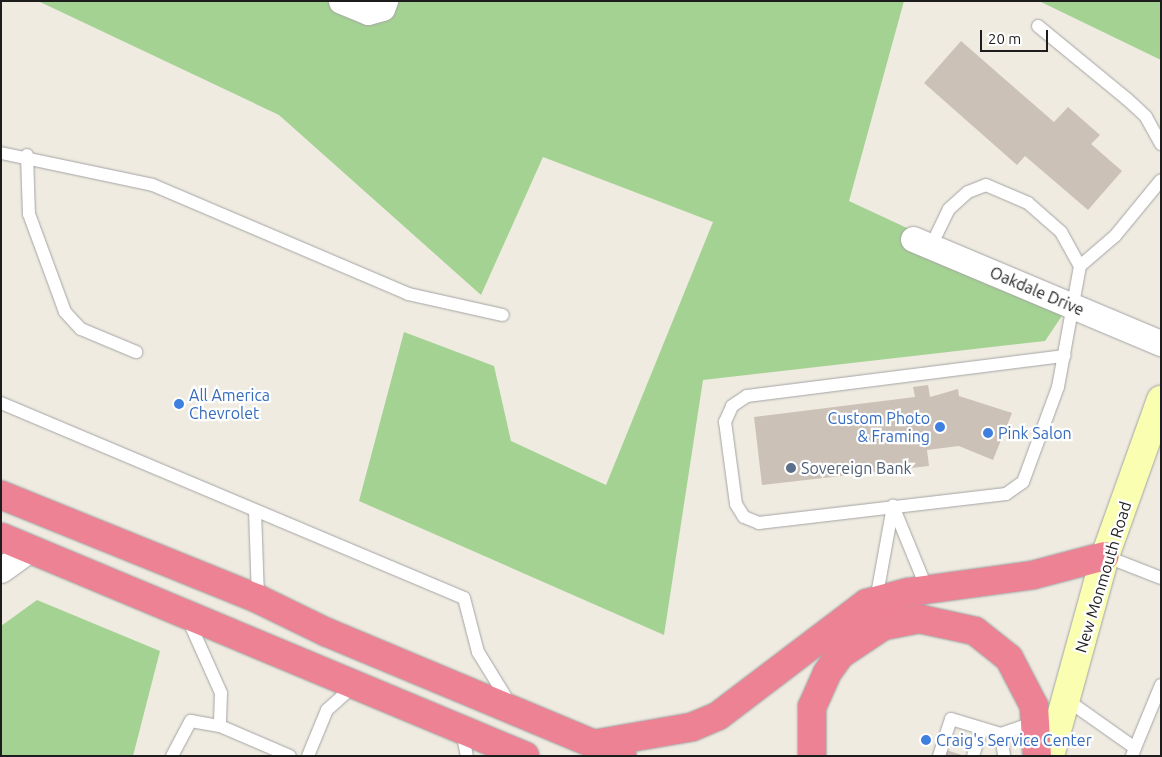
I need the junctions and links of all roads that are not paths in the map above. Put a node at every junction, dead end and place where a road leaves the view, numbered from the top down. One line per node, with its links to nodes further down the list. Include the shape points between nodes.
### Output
1 (341, 1): 2 (street, via 368,12 382,8)
2 (385, 1)
3 (1038, 26): 4 (lane, via 1146,117)
4 (1161, 144)
5 (1, 153): 6 (lane)
6 (27, 155): 11 (lane, via 153,185 408,294); 13 (lane, via 29,214 64,312 81,329)
7 (1161, 180): 9 (lane, via 1115,236)
8 (922, 243): 9 (lane, via 949,209 968,192 986,185 1028,202 1061,232); 10 (street, Oakdale Drive)
9 (1080, 266): 10 (lane)
10 (1076, 308): 12 (street, Oakdale Drive); 14 (lane)
11 (503, 315)
12 (1161, 343)
13 (136, 352)
14 (1064, 356): 18 (lane, via 1058,387 1023,482 1006,494); 18 (lane, via 747,396 732,406 725,422 736,504 744,517 759,523)
15 (1161, 400): 22 (main road, New Monmouth Road)
16 (1, 403): 19 (lane)
17 (1, 495): 26 (highway)
18 (893, 506): 25 (lane); 27 (lane)
19 (255, 511): 26 (lane); 32 (lane, via 464,598 478,652)
20 (1, 537): 21 (highway)
21 (30, 549): 23 (street); 28 (highway)
22 (1105, 556): 24 (lane); 25 (highway, via 1033,575); 31 (main road, New Monmouth Road)
23 (1, 570)
24 (1161, 578)
25 (927, 589): 27 (highway)
26 (258, 599): 32 (highway, via 326,632)
27 (876, 600): 38 (highway, via 835,623 718,716 692,727)
28 (186, 614): 29 (highway); 34 (lane, via 221,693)
29 (355, 685): 36 (highway); 42 (lane, via 327,710)
30 (1161, 685): 39 (lane)
31 (1067, 700): 39 (lane); 51 (main road, New Monmouth Road)
32 (514, 711): 38 (highway)
33 (1035, 722): 37 (lane); 46 (highway, via 1034,706 1009,658 990,640 944,621 898,622 860,638 827,673 812,707); 50 (highway)
34 (220, 726): 40 (lane, via 191,721); 41 (lane)
35 (982, 728): 37 (lane); 47 (lane, via 951,719); 48 (lane)
36 (461, 729): 43 (lane); 44 (highway)
37 (1001, 734): 49 (lane)
38 (594, 744): 45 (highway)
39 (1133, 752)
40 (172, 756)
41 (290, 756)
42 (308, 756)
43 (467, 756)
44 (525, 756)
45 (622, 756)
46 (812, 756)
47 (939, 756)
48 (973, 756)
49 (1004, 756)
50 (1037, 756)
51 (1050, 756)

